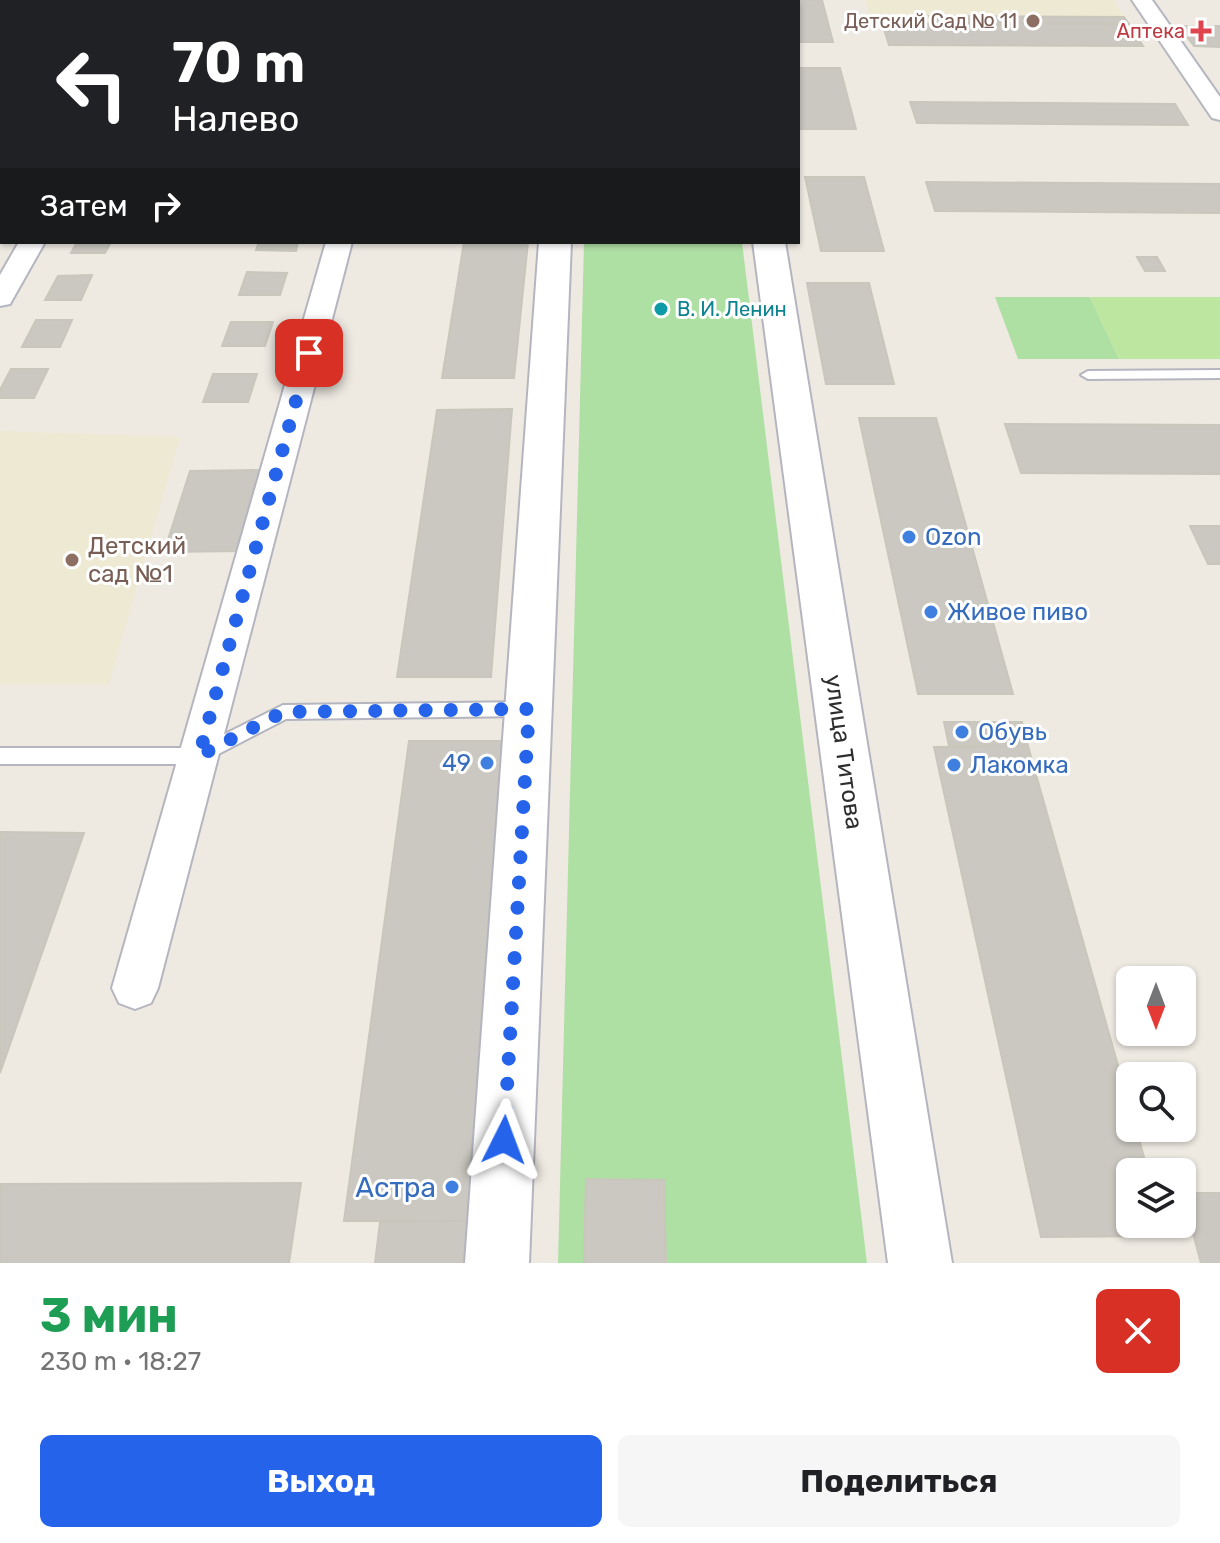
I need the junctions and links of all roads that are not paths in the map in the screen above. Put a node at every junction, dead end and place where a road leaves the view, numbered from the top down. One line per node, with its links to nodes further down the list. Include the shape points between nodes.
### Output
1 (1142, 0): 2 (street)
2 (1220, 113)
3 (31, 244): 7 (street)
4 (338, 244): 12 (street)
5 (555, 244): 10 (street)
6 (769, 244): 15 (street, улица Титова)
7 (0, 298)
8 (1220, 374): 9 (lane)
9 (1088, 375)
10 (529, 709): 12 (lane, via 283,712); 14 (street)
11 (0, 756): 12 (lane)
12 (199, 756): 13 (street)
13 (135, 988)
14 (497, 1263)
15 (920, 1263)

